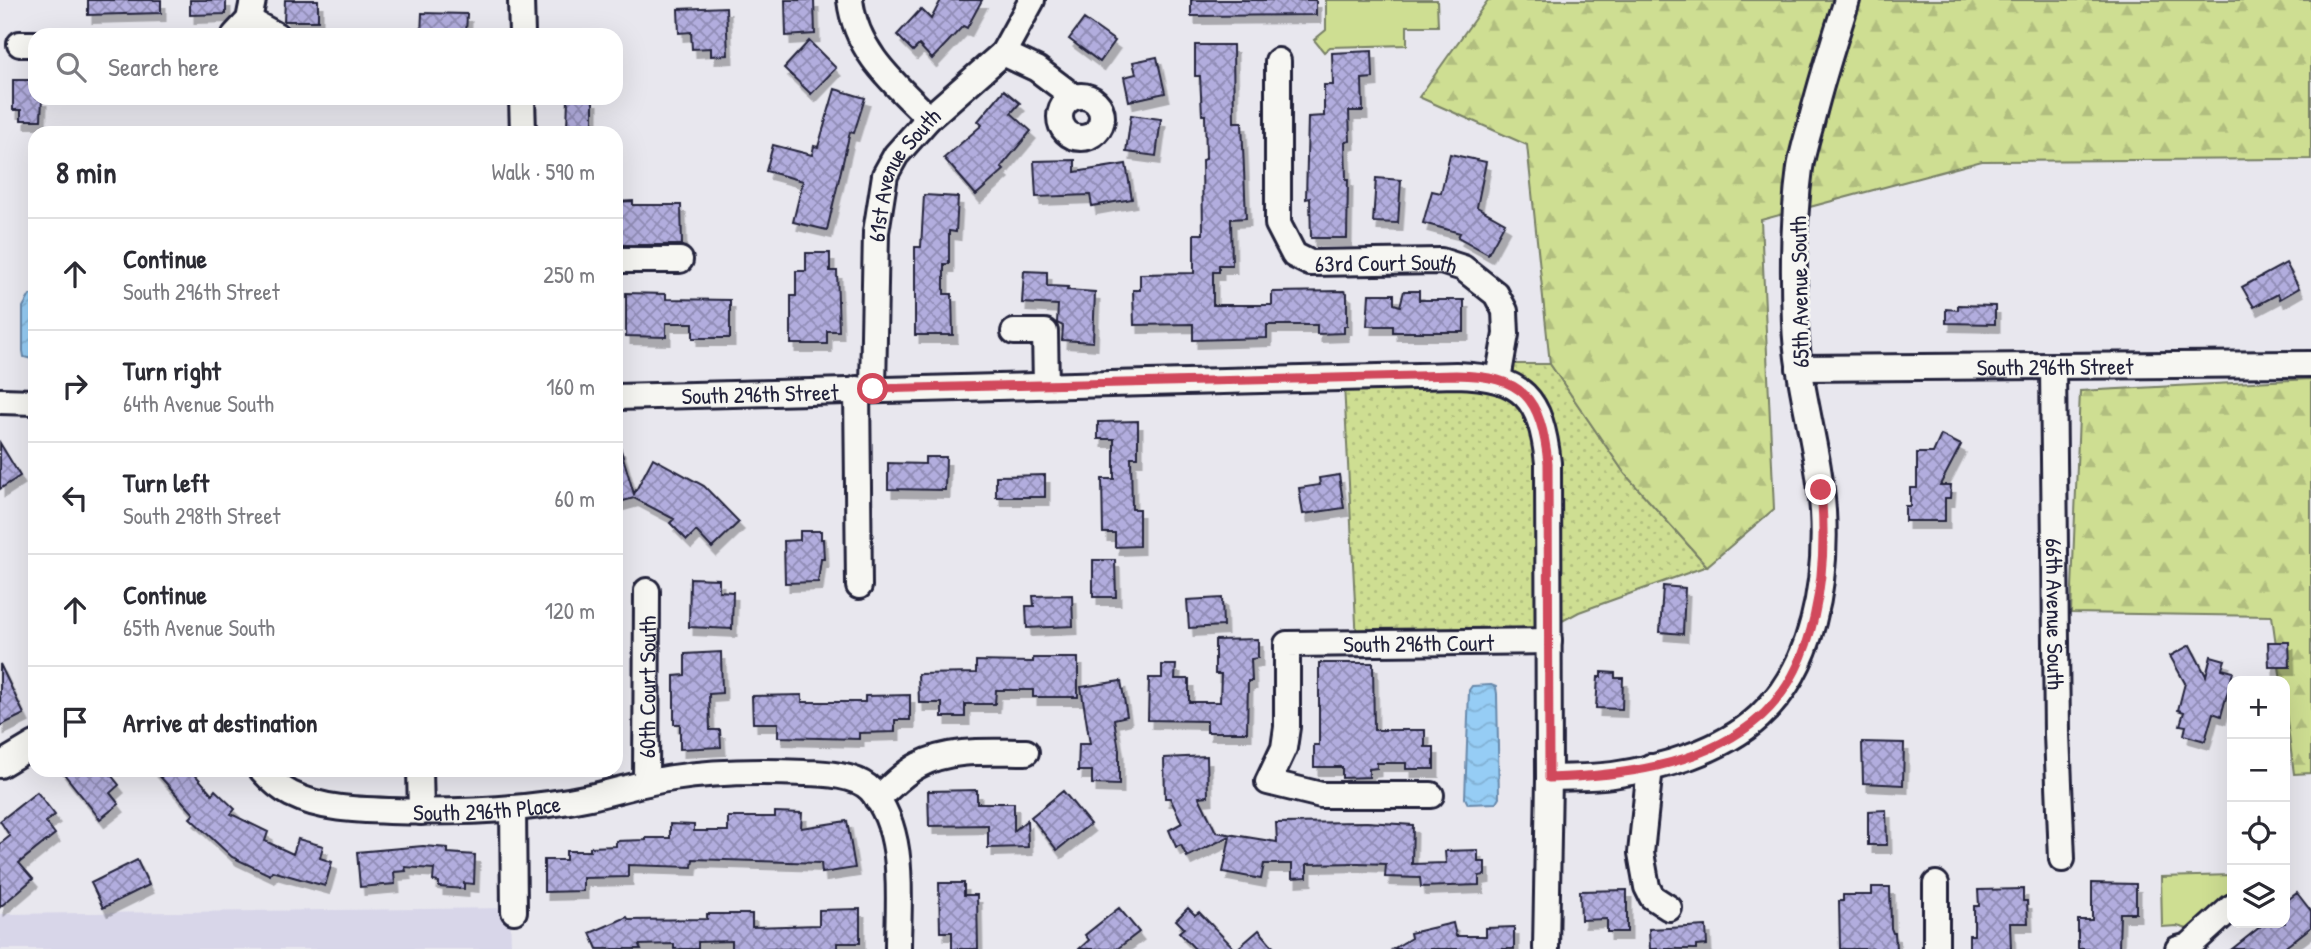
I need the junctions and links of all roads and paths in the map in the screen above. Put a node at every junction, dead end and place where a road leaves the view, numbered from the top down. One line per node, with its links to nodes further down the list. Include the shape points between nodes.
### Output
1 (521, 0): 5 (street)
2 (850, 0): 10 (street, via 860,39 879,68)
3 (1032, 0): 6 (street, 61st Avenue South)
4 (1847, 0): 17 (street, 65th Avenue South, via 1800,167 1794,253)
5 (522, 28)
6 (1003, 53): 8 (street, via 1037,69); 10 (street, 61st Avenue South)
7 (1279, 61): 18 (street, 63rd Court South, via 1279,224 1294,255 1310,263 1441,261 1463,268 1496,295 1505,311)
8 (1074, 97)
9 (522, 105): 11 (street)
10 (929, 118): 20 (street, 61st Avenue South, via 896,155 885,175 876,232)
11 (523, 126)
12 (623, 260): 13 (street)
13 (680, 260)
14 (1014, 332): 19 (street, via 1045,332)
15 (2311, 364): 16 (street, South 296th Street)
16 (2053, 367): 17 (street, South 296th Street); 39 (street, 66th Avenue South)
17 (1799, 368): 30 (street, 65th Avenue South, via 1822,510 1822,564 1815,615 1795,667 1770,707 1742,730 1704,750)
18 (1498, 379): 19 (street, South 296th Street, via 1456,375); 26 (street, South 296th Street, via 1527,397 1541,422 1548,463)
19 (1046, 385): 20 (street, South 296th Street)
20 (865, 389): 21 (street, South 296th Street); 24 (street, 61st Avenue South)
21 (623, 397)
22 (0, 401): 23 (street)
23 (28, 402)
24 (859, 586)
25 (647, 591): 34 (street, 60th Court South)
26 (1549, 641): 33 (street); 35 (street, South 296th Court, via 1287,644 1287,727 1284,748 1268,782 1321,794)
27 (28, 748): 29 (street)
28 (1026, 752): 36 (street, via 932,759 912,769)
29 (0, 765)
30 (1650, 767): 33 (street, 65th Avenue South, via 1611,775); 41 (street, via 1641,853 1652,897)
31 (270, 777): 38 (street, South 296th Place, via 283,789 318,804)
32 (420, 777): 38 (street)
33 (1549, 778): 45 (street)
34 (646, 783): 36 (street, South 296th Place, via 758,771 821,773 855,780); 37 (street, South 296th Place, via 593,797)
35 (1431, 794)
36 (877, 799): 44 (street, via 896,851)
37 (513, 808): 38 (street, South 296th Place); 42 (street)
38 (421, 812)
39 (2062, 859)
40 (1936, 884): 46 (street)
41 (1669, 908)
42 (514, 911)
43 (2227, 912): 47 (street, via 2189,946)
44 (898, 949)
45 (1546, 949)
46 (1936, 949)
47 (2178, 949)

